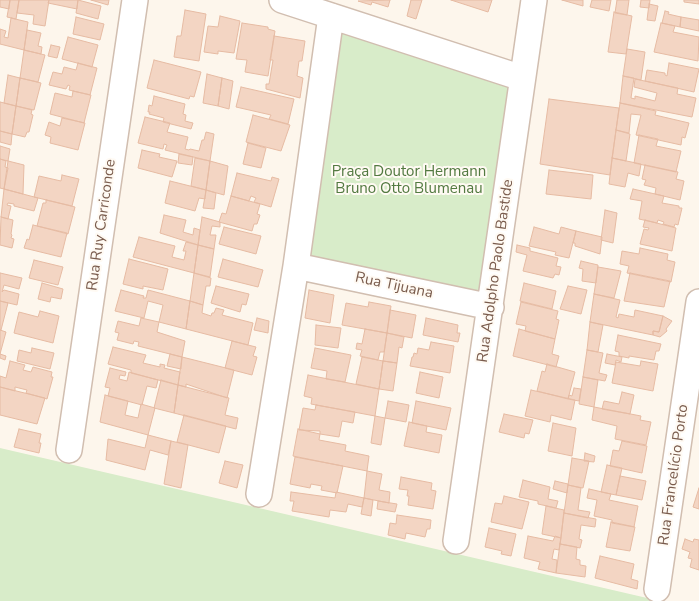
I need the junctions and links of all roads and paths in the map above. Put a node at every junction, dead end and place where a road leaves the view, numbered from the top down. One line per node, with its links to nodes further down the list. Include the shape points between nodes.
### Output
1 (135, 0): 9 (street, Rua Ruy Carriconde)
2 (282, 0): 4 (street)
3 (534, 0): 5 (street, Rua Adolpho Paolo Bastide)
4 (331, 16): 5 (street); 6 (street)
5 (522, 78): 8 (street, Rua Adolpho Paolo Bastide)
6 (296, 266): 8 (street, Rua Tijuana); 10 (street)
7 (699, 302): 12 (street, Rua Francelício Porto)
8 (491, 307): 11 (street, Rua Adolpho Paolo Bastide)
9 (69, 450)
10 (259, 494)
11 (456, 541)
12 (657, 590)

